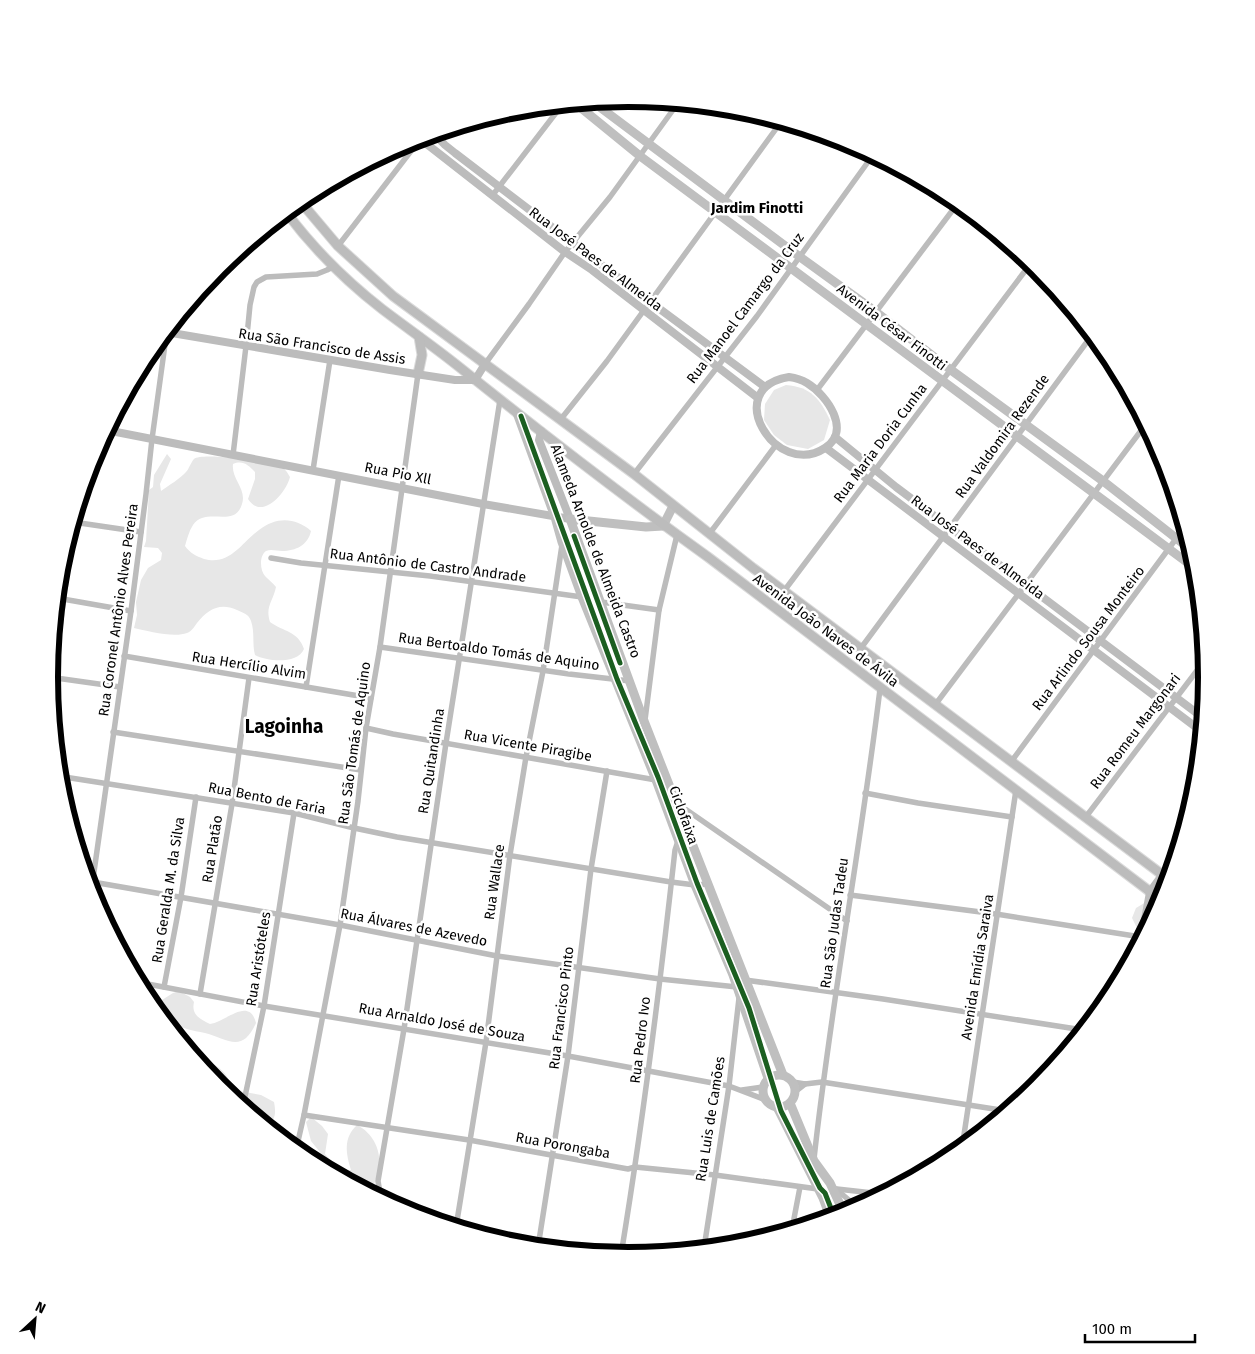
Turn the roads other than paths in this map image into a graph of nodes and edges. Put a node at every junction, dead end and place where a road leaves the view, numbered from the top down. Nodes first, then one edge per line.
1 (601, 108) edge
2 (581, 109) edge
3 (674, 109) edge
4 (557, 112) edge
5 (777, 127) edge
6 (439, 139) edge
7 (427, 143) edge
8 (649, 144) junction
9 (412, 149) edge
10 (640, 156) junction
11 (869, 161) edge
12 (500, 187) junction
13 (492, 196) junction
14 (724, 199) junction
15 (305, 207) edge
16 (953, 210) edge
17 (715, 211) junction
18 (291, 218) edge
19 (574, 243) junction
20 (338, 246) junction
21 (565, 252) junction
22 (800, 257) junction
23 (334, 266) junction
24 (792, 268) junction
25 (1026, 269) edge
26 (649, 301) junction
27 (643, 310) junction
28 (876, 312) junction
29 (867, 324) junction
30 (173, 332) edge
31 (419, 337) junction
32 (1088, 341) edge
33 (165, 344) edge
34 (246, 346) junction
35 (724, 357) junction
36 (330, 360) junction
37 (485, 364) junction
38 (717, 366) junction
39 (951, 370) junction
40 (418, 374) junction
41 (475, 380) junction
42 (942, 382) junction
43 (765, 387) junction
44 (817, 390) junction
45 (758, 398) junction
46 (500, 400) junction
47 (517, 413) junction
48 (561, 419) junction
49 (1027, 425) junction
50 (1141, 430) edge
51 (113, 431) edge
52 (540, 431) junction
53 (835, 437) junction
54 (1018, 438) junction
55 (152, 439) junction
56 (776, 444) junction
57 (826, 448) junction
58 (233, 455) junction
59 (313, 470) junction
60 (875, 470) junction
61 (634, 474) junction
62 (339, 475) junction
63 (868, 479) junction
64 (1103, 481) junction
65 (402, 487) junction
66 (1094, 493) junction
67 (483, 504) junction
68 (673, 506) junction
69 (556, 517) junction
70 (570, 519) junction
71 (79, 523) edge
72 (663, 526) junction
73 (951, 527) junction
74 (140, 532) junction
75 (710, 534) junction
76 (1179, 534) edge
77 (677, 535) junction
78 (943, 536) junction
79 (1176, 539) junction
80 (562, 542) junction
81 (1181, 543) edge
82 (1168, 550) junction
83 (271, 558) dead end
84 (1186, 562) edge
85 (324, 566) junction
86 (67, 569) edge
87 (390, 572) junction
88 (472, 582) junction
89 (1025, 584) junction
90 (784, 591) junction
91 (1019, 592) junction
92 (554, 593) junction
93 (582, 597) junction
94 (64, 599) junction
95 (601, 602) junction
96 (659, 610) junction
97 (130, 611) junction
98 (61, 619) edge
99 (1100, 641) junction
100 (380, 647) junction
101 (861, 648) junction
102 (1093, 650) junction
103 (124, 656) junction
104 (459, 659) junction
105 (1198, 669) edge
106 (543, 671) junction
107 (249, 678) junction
108 (58, 679) edge
109 (614, 679) junction
110 (630, 681) junction
111 (120, 687) junction
112 (306, 687) junction
113 (880, 689) junction
114 (1176, 697) junction
115 (371, 698) junction
116 (935, 705) junction
117 (1169, 706) junction
118 (1196, 712) edge
119 (644, 721) junction
120 (1195, 726) edge
121 (366, 728) junction
122 (113, 732) junction
123 (446, 744) junction
124 (238, 752) junction
125 (526, 757) junction
126 (1011, 762) junction
127 (361, 770) junction
128 (607, 771) junction
129 (66, 777) edge
130 (656, 780) junction
131 (107, 784) junction
132 (1016, 790) junction
133 (865, 792) junction
134 (196, 797) junction
135 (676, 802) junction
136 (232, 804) junction
137 (294, 814) junction
138 (1012, 817) junction
139 (1085, 818) junction
140 (354, 828) junction
141 (689, 836) junction
142 (678, 840) junction
143 (431, 842) junction
144 (510, 855) junction
145 (591, 869) junction
146 (92, 870) edge
147 (1162, 875) edge
148 (96, 882) edge
149 (671, 882) junction
150 (708, 884) junction
151 (1158, 884) edge
152 (694, 885) junction
153 (1149, 891) junction
154 (850, 895) junction
155 (1154, 895) edge
156 (181, 897) junction
157 (216, 904) junction
158 (996, 914) junction
159 (278, 915) junction
160 (1145, 916) edge
161 (847, 921) junction
162 (340, 925) junction
163 (1135, 937) edge
164 (416, 941) junction
165 (497, 956) junction
166 (578, 968) junction
167 (660, 979) junction
168 (745, 980) junction
169 (148, 984) edge
170 (164, 987) junction
171 (739, 991) junction
172 (837, 993) junction
173 (200, 994) junction
174 (264, 1006) junction
175 (322, 1014) junction
176 (982, 1014) junction
177 (404, 1029) junction
178 (1076, 1029) edge
179 (486, 1042) junction
180 (568, 1056) junction
181 (649, 1072) junction
182 (783, 1075) junction
183 (768, 1078) junction
184 (822, 1082) junction
185 (729, 1086) junction
186 (763, 1087) junction
187 (794, 1087) junction
188 (742, 1090) junction
189 (244, 1099) edge
190 (766, 1100) junction
191 (790, 1103) junction
192 (968, 1104) junction
193 (777, 1107) junction
194 (999, 1109) edge
195 (304, 1115) junction
196 (387, 1127) junction
197 (964, 1137) edge
198 (469, 1140) junction
199 (298, 1141) edge
200 (552, 1156) junction
201 (814, 1161) junction
202 (636, 1167) junction
203 (715, 1175) junction
204 (833, 1186) junction
205 (800, 1188) junction
206 (818, 1189) junction
207 (380, 1190) edge
208 (871, 1192) edge
209 (851, 1202) edge
210 (841, 1206) edge
211 (827, 1211) edge
212 (457, 1221) edge
213 (793, 1222) edge
214 (539, 1240) edge
215 (705, 1242) edge
216 (622, 1247) edge

1 - 8 main road, Avenida César Finotti
2 - 10 main road, Avenida César Finotti
3 - 8 street
4 - 12 street
5 - 14 street
6 - 12 street, Rua José Paes de Almeida
7 - 13 street, Rua José Paes de Almeida
8 - 10 street
8 - 14 main road, Avenida César Finotti
9 - 20 street
10 - 17 main road, Avenida César Finotti
10 - 19 street
11 - 22 street, Rua Manoel Camargo da Cruz
12 - 13 street
12 - 19 street, Rua José Paes de Almeida
13 - 21 street, Rua José Paes de Almeida
14 - 17 street
14 - 22 main road, Avenida César Finotti
15 - 20 main road, Avenida João Naves de Ávila
16 - 28 street
17 - 24 main road, Avenida César Finotti
17 - 26 street
18 - 23 main road, Avenida João Naves de Ávila
19 - 21 street
19 - 26 street, Rua José Paes de Almeida
20 - 37 main road, Avenida João Naves de Ávila
21 - 27 street, Rua José Paes de Almeida
21 - 37 street
22 - 24 street, Rua Manoel Camargo da Cruz
22 - 28 main road, Avenida César Finotti
23 - 31 main road, Avenida João Naves de Ávila
23 - 34 street
24 - 29 main road, Avenida César Finotti
24 - 35 street, Rua Manoel Camargo da Cruz
25 - 39 street, Rua Maria Doria Cunha
26 - 27 street
26 - 35 street, Rua José Paes de Almeida
27 - 38 street, Rua José Paes de Almeida
27 - 48 street
28 - 29 street
28 - 39 main road, Avenida César Finotti
29 - 42 main road, Avenida César Finotti
29 - 44 street
30 - 34 street, Rua São Francisco de Assis
31 - 40 main road
31 - 41 main road, Avenida João Naves de Ávila
32 - 49 street, Rua Valdomira Rezende
33 - 55 street, Rua Coronel Antônio Alves Pereira
34 - 36 street, Rua São Francisco de Assis
34 - 58 street
35 - 38 street, Rua Manoel Camargo da Cruz
35 - 43 street, Rua José Paes de Almeida
36 - 40 street, Rua São Francisco de Assis
36 - 59 street
37 - 41 street
37 - 48 main road, Avenida João Naves de Ávila
38 - 45 street, Rua José Paes de Almeida
38 - 61 street, Rua Manoel Camargo da Cruz
39 - 42 street, Rua Maria Doria Cunha
39 - 49 main road, Avenida César Finotti
40 - 41 street, Rua São Francisco de Assis
40 - 65 street, Rua São Tomás de Aquino
41 - 46 main road, Avenida João Naves de Ávila
42 - 54 main road, Avenida César Finotti
42 - 60 street, Rua Maria Doria Cunha
43 - 44 street
43 - 45 street
44 - 53 street
45 - 56 street
46 - 47 main road, Avenida João Naves de Ávila
46 - 67 street, Rua Quitandinha
47 - 52 main road, Avenida João Naves de Ávila
47 - 69 main road, Alameda Arnolde de Almeida Castro
48 - 61 main road, Avenida João Naves de Ávila
49 - 54 street, Rua Valdomira Rezende
49 - 64 main road, Avenida César Finotti
50 - 64 street
51 - 55 street, Rua Pio Xll
52 - 70 street, Alameda Arnolde de Almeida Castro
52 - 72 main road, Avenida João Naves de Ávila
53 - 57 street
53 - 60 street, Rua José Paes de Almeida
54 - 66 main road, Avenida César Finotti
54 - 73 street, Rua Valdomira Rezende
55 - 58 street, Rua Pio Xll
55 - 74 street, Rua Coronel Antônio Alves Pereira
56 - 57 street
56 - 75 street
57 - 63 street, Rua José Paes de Almeida
58 - 59 street, Rua Pio Xll
59 - 62 street, Rua Pio Xll
60 - 63 street, Rua Maria Doria Cunha
60 - 73 street, Rua José Paes de Almeida
61 - 68 main road, Avenida João Naves de Ávila
62 - 65 street, Rua Pio Xll
62 - 85 street
63 - 78 street, Rua José Paes de Almeida
63 - 90 street, Rua Maria Doria Cunha
64 - 66 street
64 - 79 main road, Avenida César Finotti
65 - 67 street, Rua Pio Xll
65 - 87 street, Rua São Tomás de Aquino
66 - 82 main road, Avenida César Finotti
66 - 89 street
67 - 69 street, Rua Pio Xll
67 - 88 street, Rua Quitandinha
68 - 72 main road
68 - 75 main road, Avenida João Naves de Ávila
69 - 70 street, Rua Pio Xll
69 - 80 main road, Alameda Arnolde de Almeida Castro
70 - 72 main road, Rua Pio Xll
70 - 95 main road, Alameda Arnolde de Almeida Castro
71 - 74 street
72 - 77 main road, Avenida João Naves de Ávila
73 - 78 street, Rua Valdomira Rezende
73 - 89 street, Rua José Paes de Almeida
74 - 97 street, Rua Coronel Antônio Alves Pereira
75 - 90 main road, Avenida João Naves de Ávila
76 - 79 street, Rua Arlindo Sousa Monteiro
77 - 96 street
77 - 113 main road, Avenida João Naves de Ávila
78 - 91 street, Rua José Paes de Almeida
78 - 101 street, Rua Valdomira Rezende
79 - 81 main road, Avenida César Finotti
79 - 82 street, Rua Arlindo Sousa Monteiro
80 - 92 street, Rua Wallace
80 - 93 main road, Alameda Arnolde de Almeida Castro
82 - 84 main road, Avenida César Finotti
82 - 99 street, Rua Arlindo Sousa Monteiro
83 - 85 street, Rua Antônio de Castro Andrade
85 - 87 street, Rua Antônio de Castro Andrade
85 - 112 street
86 - 94 street
87 - 88 street, Rua Antônio de Castro Andrade
87 - 100 street, Rua São Tomás de Aquino
88 - 92 street, Rua Antônio de Castro Andrade
88 - 104 street, Rua Quitandinha
89 - 91 street
89 - 99 street, Rua José Paes de Almeida
90 - 101 main road, Avenida João Naves de Ávila
91 - 102 street, Rua José Paes de Almeida
91 - 116 street
92 - 93 street, Rua Antônio de Castro Andrade
92 - 106 street, Rua Wallace
93 - 109 main road, Alameda Arnolde de Almeida Castro
94 - 97 street
94 - 98 street
95 - 96 street
95 - 110 main road, Alameda Arnolde de Almeida Castro
96 - 119 street
97 - 103 street, Rua Coronel Antônio Alves Pereira
99 - 102 street, Rua Arlindo Sousa Monteiro
99 - 114 street, Rua José Paes de Almeida
100 - 104 street, Rua Bertoaldo Tomás de Aquino
100 - 115 street, Rua São Tomás de Aquino
101 - 116 main road, Avenida João Naves de Ávila
102 - 117 street, Rua José Paes de Almeida
102 - 126 street, Rua Arlindo Sousa Monteiro
103 - 107 street, Rua Hercílio Alvim
103 - 111 street, Rua Coronel Antônio Alves Pereira
104 - 106 street, Rua Bertoaldo Tomás de Aquino
104 - 123 street, Rua Quitandinha
105 - 114 street, Rua Romeu Margonari
106 - 109 street, Rua Bertoaldo Tomás de Aquino
106 - 125 street, Rua Wallace
107 - 112 street, Rua Hercílio Alvim
107 - 124 street, Rua Platão
108 - 111 street
109 - 110 street, Alameda Arnolde de Almeida Castro
109 - 130 main road, Alameda Arnolde de Almeida Castro
110 - 119 main road, Alameda Arnolde de Almeida Castro
111 - 122 street, Rua Coronel Antônio Alves Pereira
112 - 115 street, Rua Hercílio Alvim
113 - 132 main road, Avenida João Naves de Ávila
113 - 133 street, Rua São Judas Tadeu
114 - 117 street, Rua Romeu Margonari
114 - 118 street, Rua José Paes de Almeida
115 - 121 street, Rua São Tomás de Aquino
116 - 126 main road, Avenida João Naves de Ávila
117 - 120 street, Rua José Paes de Almeida
117 - 139 street, Rua Romeu Margonari
119 - 135 main road, Alameda Arnolde de Almeida Castro
121 - 123 street, Rua Vicente Piragibe
121 - 127 street, Rua São Tomás de Aquino
122 - 124 street
122 - 131 street, Rua Coronel Antônio Alves Pereira
123 - 125 street, Rua Vicente Piragibe
123 - 143 street, Rua Quitandinha
124 - 127 street
124 - 136 street, Rua Platão
125 - 128 street, Rua Vicente Piragibe
125 - 144 street, Rua Wallace
126 - 139 main road, Avenida João Naves de Ávila
127 - 140 street, Rua São Tomás de Aquino
128 - 130 street, Rua Vicente Piragibe
128 - 145 street, Rua Francisco Pinto
129 - 131 street, Rua Bento de Faria
130 - 142 main road, Alameda Arnolde de Almeida Castro
131 - 134 street, Rua Bento de Faria
131 - 146 street, Rua Coronel Antônio Alves Pereira
132 - 138 street, Avenida Emídia Saraiva
132 - 153 main road, Avenida João Naves de Ávila
133 - 138 street
133 - 154 street, Rua São Judas Tadeu
134 - 136 street, Rua Bento de Faria
134 - 156 street, Rua Geralda M. da Silva
135 - 141 main road, Alameda Arnolde de Almeida Castro
135 - 161 street
136 - 137 street, Rua Bento de Faria
136 - 157 street, Rua Platão
137 - 140 street, Rua Bento de Faria
137 - 159 street, Rua Aristóteles
138 - 158 street, Avenida Emídia Saraiva
139 - 147 main road, Avenida João Naves de Ávila
140 - 143 street, Rua Bento de Faria
140 - 162 street, Rua São Tomás de Aquino
141 - 142 street
141 - 150 main road, Alameda Arnolde de Almeida Castro
142 - 149 street, Rua Pedro Ivo
142 - 152 main road, Alameda Arnolde de Almeida Castro
143 - 144 street, Rua Bento de Faria
143 - 164 street, Rua Quitandinha
144 - 145 street, Rua Bento de Faria
144 - 165 street, Rua Wallace
145 - 149 street, Rua Bento de Faria
145 - 166 street, Rua Francisco Pinto
148 - 156 street, Rua Álvares de Azevedo
149 - 152 street, Rua Bento de Faria
149 - 167 street, Rua Pedro Ivo
150 - 152 street, Rua Bento de Faria
150 - 168 main road, Alameda Arnolde de Almeida Castro
151 - 153 street
152 - 171 main road, Alameda Arnolde de Almeida Castro
153 - 155 main road, Avenida João Naves de Ávila
153 - 160 street
154 - 158 street
154 - 161 street, Rua São Judas Tadeu
156 - 157 street, Rua Álvares de Azevedo
156 - 170 street, Rua Geralda M. da Silva
157 - 159 street, Rua Álvares de Azevedo
157 - 173 street, Rua Platão
158 - 163 street
158 - 176 street, Avenida Emídia Saraiva
159 - 162 street, Rua Álvares de Azevedo
159 - 174 street, Rua Aristóteles
161 - 172 street, Rua São Judas Tadeu
162 - 164 street, Rua Álvares de Azevedo
162 - 175 street, Rua São Tomás de Aquino
164 - 165 street, Rua Álvares de Azevedo
164 - 177 street, Rua Quitandinha
165 - 166 street, Rua Álvares de Azevedo
165 - 179 street, Rua Wallace
166 - 167 street, Rua Álvares de Azevedo
166 - 180 street, Rua Francisco Pinto
167 - 171 street, Rua Álvares de Azevedo
167 - 181 street, Rua Pedro Ivo
168 - 172 street
168 - 182 main road, Alameda Arnolde de Almeida Castro
169 - 170 street, Rua Arnaldo José de Souza
170 - 173 street, Rua Arnaldo José de Souza
171 - 183 main road, Alameda Arnolde de Almeida Castro
171 - 185 street, Rua Luis de Camões
172 - 176 street
172 - 184 street, Rua São Judas Tadeu
173 - 174 street, Rua Arnaldo José de Souza
174 - 175 street, Rua Arnaldo José de Souza
174 - 189 street, Rua Aristóteles
175 - 177 street, Rua Arnaldo José de Souza
175 - 195 street, Rua São Tomás de Aquino
176 - 178 street
176 - 192 street, Avenida Emídia Saraiva
177 - 179 street, Rua Arnaldo José de Souza
177 - 196 street, Rua Quitandinha
179 - 180 street, Rua Arnaldo José de Souza
179 - 198 street, Rua Wallace
180 - 181 street, Rua Arnaldo José de Souza
180 - 200 street, Rua Francisco Pinto
181 - 185 street, Rua Arnaldo José de Souza
181 - 202 street, Rua Pedro Ivo
182 - 183 main road
182 - 187 main road
183 - 186 main road
184 - 187 street
184 - 192 street
184 - 201 street, Rua São Judas Tadeu
185 - 188 street, Rua Arnaldo José de Souza
185 - 203 street, Rua Luis de Camões
186 - 188 street, Rua Arnaldo José de Souza
186 - 190 main road
187 - 191 main road
188 - 190 street, Rua Arnaldo José de Souza
190 - 193 main road
191 - 193 main road
191 - 201 main road
192 - 194 street
192 - 197 street, Avenida Emídia Saraiva
193 - 206 main road
195 - 196 street, Rua Porongaba
195 - 199 street, Rua São Tomás de Aquino
196 - 198 street, Rua Porongaba
196 - 207 street, Rua Quitandinha
198 - 200 street, Rua Porongaba
198 - 212 street, Rua Wallace
200 - 202 street, Rua Porongaba
200 - 214 street, Rua Francisco Pinto
201 - 204 main road
202 - 203 street, Rua Porongaba
202 - 216 street, Rua Pedro Ivo
203 - 205 street, Rua Porongaba
203 - 215 street, Rua Luis de Camões
204 - 208 street
204 - 209 street
204 - 210 main road
205 - 206 street, Rua Porongaba
205 - 213 street
206 - 211 main road

